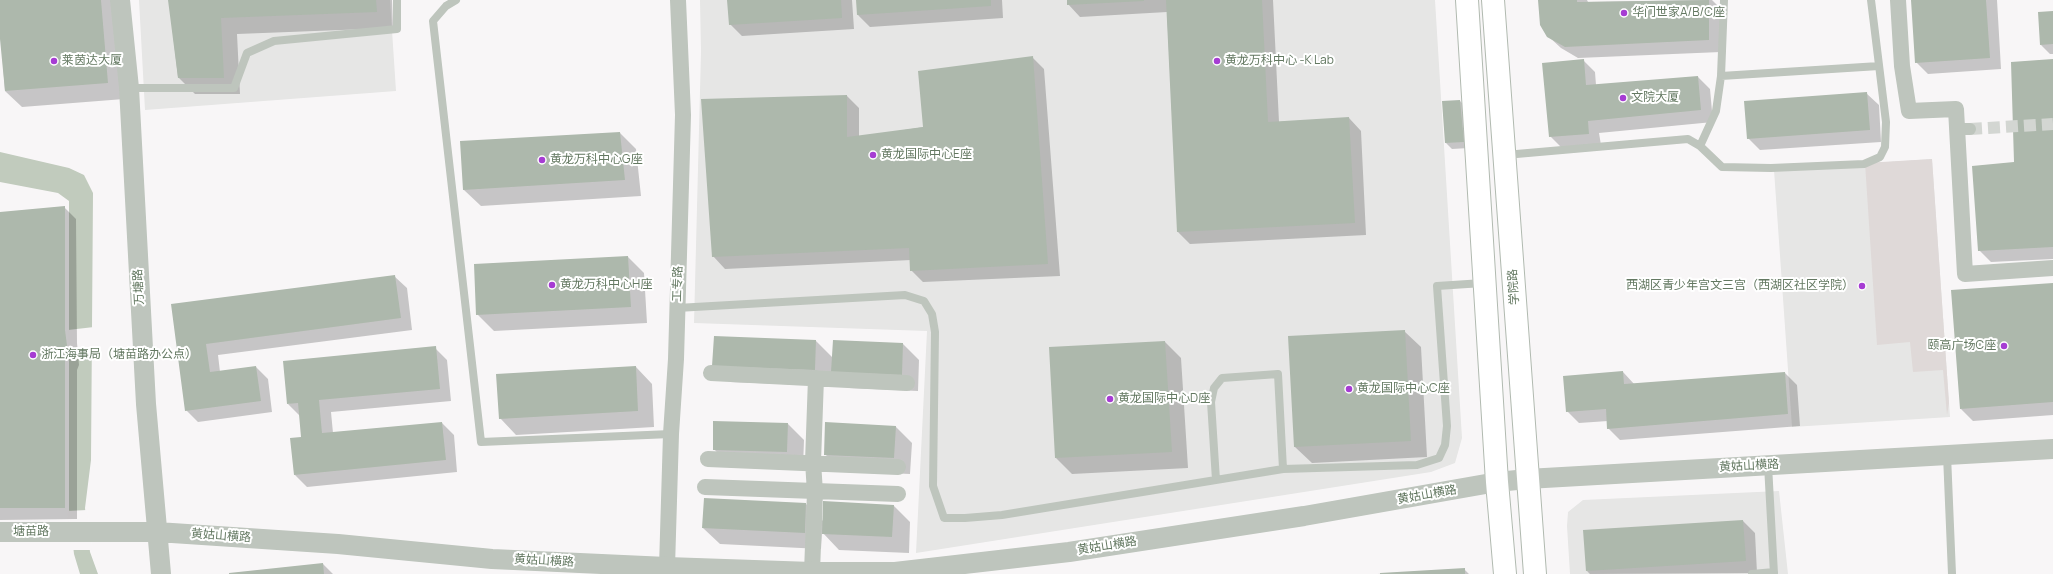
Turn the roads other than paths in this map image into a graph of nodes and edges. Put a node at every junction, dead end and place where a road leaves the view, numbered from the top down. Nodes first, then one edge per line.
1 (120, 0) edge
2 (397, 0) edge
3 (456, 0) edge
4 (678, 0) edge
5 (1467, 0) edge
6 (1493, 0) edge
7 (1724, 0) edge
8 (1871, 0) edge
9 (1898, 0) edge
10 (1879, 66) junction
11 (1720, 76) junction
12 (129, 88) junction
13 (1700, 146) junction
14 (1504, 155) junction
15 (2053, 268) edge
16 (1485, 283) junction
17 (677, 308) junction
18 (711, 373) dead end
19 (816, 378) junction
20 (907, 383) dead end
21 (671, 434) junction
22 (2053, 449) edge
23 (1947, 455) junction
24 (708, 458) dead end
25 (813, 462) junction
26 (1768, 465) junction
27 (898, 467) dead end
28 (1283, 469) junction
29 (1527, 479) junction
30 (1216, 480) junction
31 (1497, 482) junction
32 (705, 487) dead end
33 (815, 492) junction
34 (898, 494) dead end
35 (0, 532) edge
36 (157, 532) junction
37 (668, 568) junction
38 (812, 572) junction
39 (895, 573) edge
40 (1774, 573) edge
41 (161, 574) edge
42 (1505, 574) edge
43 (1535, 574) edge
44 (1752, 574) edge
45 (1952, 574) edge

1 - 12 street, 万塘路
2 - 12 lane
3 - 21 lane
4 - 17 street, 工专路
5 - 16 main road
6 - 14 main road, 学院路
7 - 11 lane
8 - 10 lane
9 - 15 street
10 - 11 lane
10 - 13 lane
11 - 13 lane
12 - 36 street, 万塘路
13 - 14 lane
14 - 29 main road, 学院路
16 - 28 lane
16 - 31 main road
17 - 21 street, 工专路
17 - 30 lane
18 - 19 street
19 - 20 street
19 - 25 street
21 - 37 street, 工专路
22 - 23 street, 黄姑山横路
23 - 26 street, 黄姑山横路
23 - 45 lane
24 - 25 street
25 - 27 street
25 - 33 street
26 - 29 street, 黄姑山横路
26 - 40 lane
28 - 30 lane
28 - 30 lane
29 - 31 street, 黄姑山横路
29 - 43 main road, 学院路
31 - 39 street, 黄姑山横路
31 - 42 main road
32 - 33 street
33 - 34 street
33 - 38 street
35 - 36 street, 塘苗路
36 - 37 street, 黄姑山横路
36 - 41 street, 万塘路
37 - 38 street, 黄姑山横路
38 - 39 street, 黄姑山横路
40 - 44 lane

